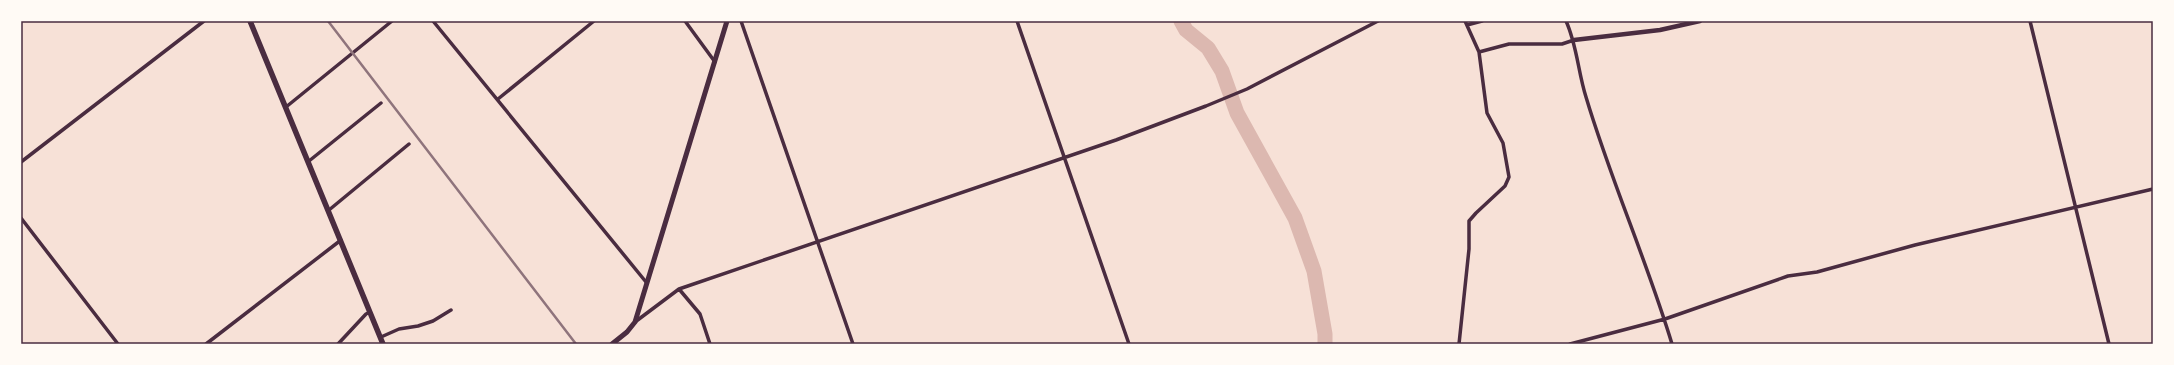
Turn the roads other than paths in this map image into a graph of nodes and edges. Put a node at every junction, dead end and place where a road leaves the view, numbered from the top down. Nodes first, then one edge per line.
1 (204, 21) edge
2 (250, 21) edge
3 (392, 21) edge
4 (433, 21) edge
5 (594, 21) edge
6 (685, 21) edge
7 (727, 21) edge
8 (741, 21) edge
9 (1017, 21) edge
10 (1378, 21) edge
11 (1464, 21) edge
12 (1482, 21) edge
13 (1566, 21) edge
14 (1700, 21) edge
15 (2030, 21) edge
16 (1370, 23) edge
17 (1467, 25) junction
18 (1574, 40) junction
19 (1479, 52) junction
20 (715, 62) junction
21 (498, 99) junction
22 (381, 103) dead end
23 (286, 106) junction
24 (409, 144) dead end
25 (1064, 156) junction
26 (309, 161) junction
27 (21, 162) edge
28 (2153, 189) edge
29 (2076, 207) junction
30 (329, 210) junction
31 (21, 218) edge
32 (341, 240) junction
33 (818, 240) junction
34 (646, 282) junction
35 (680, 290) junction
36 (451, 310) dead end
37 (370, 312) junction
38 (1665, 319) junction
39 (635, 322) junction
40 (381, 337) junction
41 (118, 344) edge
42 (206, 344) edge
43 (338, 344) edge
44 (383, 344) edge
45 (612, 344) edge
46 (710, 344) edge
47 (853, 344) edge
48 (1129, 344) edge
49 (1459, 344) edge
50 (1570, 344) edge
51 (1672, 344) edge
52 (2109, 344) edge

1 - 27 street
2 - 23 main road
3 - 23 street
4 - 21 street
5 - 21 street
6 - 20 street
7 - 20 main road
8 - 33 street
9 - 25 street
10 - 16 street
11 - 17 street
12 - 17 street
13 - 18 street
14 - 18 street
15 - 29 street
16 - 25 street
17 - 19 street
18 - 19 street
18 - 38 street
19 - 49 street
20 - 34 main road
21 - 34 street
22 - 26 street
23 - 26 main road
24 - 30 street
25 - 33 street
25 - 48 street
26 - 30 main road
28 - 29 street
29 - 38 street
29 - 52 street
30 - 32 main road
31 - 41 street
32 - 37 main road
32 - 42 street
33 - 35 street
33 - 47 street
34 - 39 main road
35 - 39 street
35 - 46 street
36 - 40 street
37 - 40 main road
37 - 43 street
38 - 50 street
38 - 51 street
39 - 45 main road
40 - 44 main road

